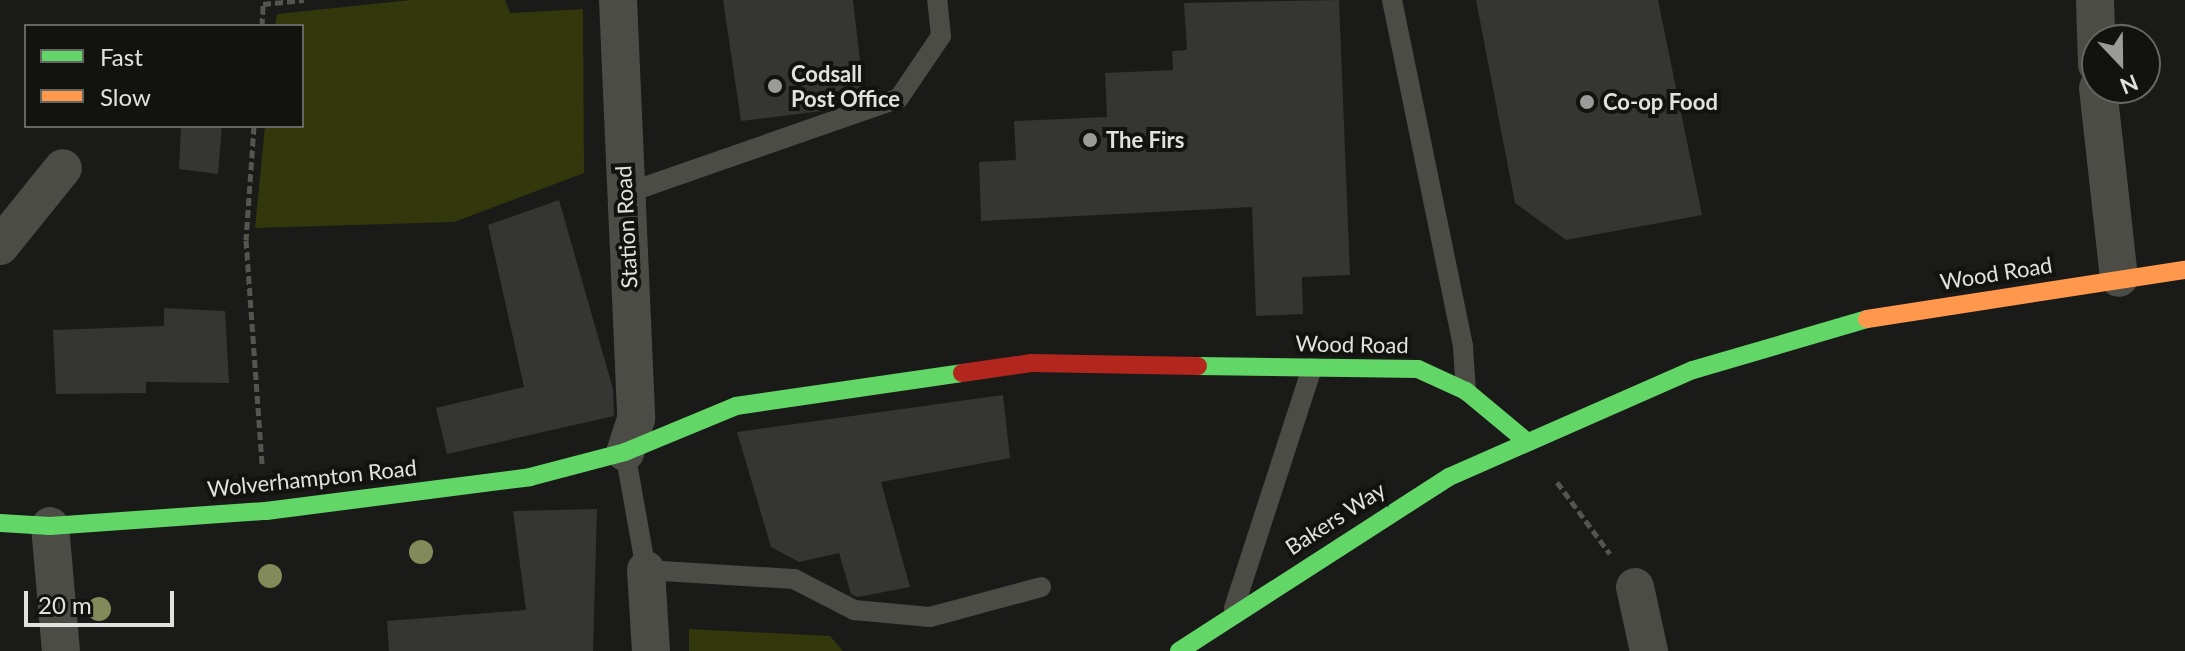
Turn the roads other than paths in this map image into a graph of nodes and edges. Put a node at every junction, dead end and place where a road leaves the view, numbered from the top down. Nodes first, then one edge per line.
1 (618, 0) edge
2 (937, 0) edge
3 (1392, 0) edge
4 (2095, 0) edge
5 (2096, 24) edge
6 (2100, 104) edge
7 (63, 168) dead end
8 (624, 194) junction
9 (0, 246) edge
10 (2185, 270) edge
11 (2119, 278) junction
12 (1312, 368) junction
13 (1466, 391) junction
14 (1526, 441) junction
15 (625, 452) junction
16 (0, 523) edge
17 (50, 526) junction
18 (646, 570) junction
19 (1041, 587) dead end
20 (1635, 587) road end
21 (1233, 612) junction
22 (61, 651) edge
23 (651, 651) edge
24 (1179, 651) edge
25 (1649, 651) edge

1 - 8 street, Station Road
2 - 8 lane
3 - 13 lane
4 - 5 street
6 - 11 street
7 - 9 street
8 - 15 street, Station Road
10 - 11 street, Wood Road
11 - 14 street, Wood Road
12 - 13 street, Wood Road
12 - 15 street, Wood Road
12 - 21 lane
13 - 14 street, Wood Road
14 - 21 street, Bakers Way
15 - 17 street, Wolverhampton Road
15 - 18 lane
16 - 17 street, Wolverhampton Road
17 - 22 street
18 - 19 lane
18 - 23 street
20 - 25 street
21 - 24 street, Bakers Way

